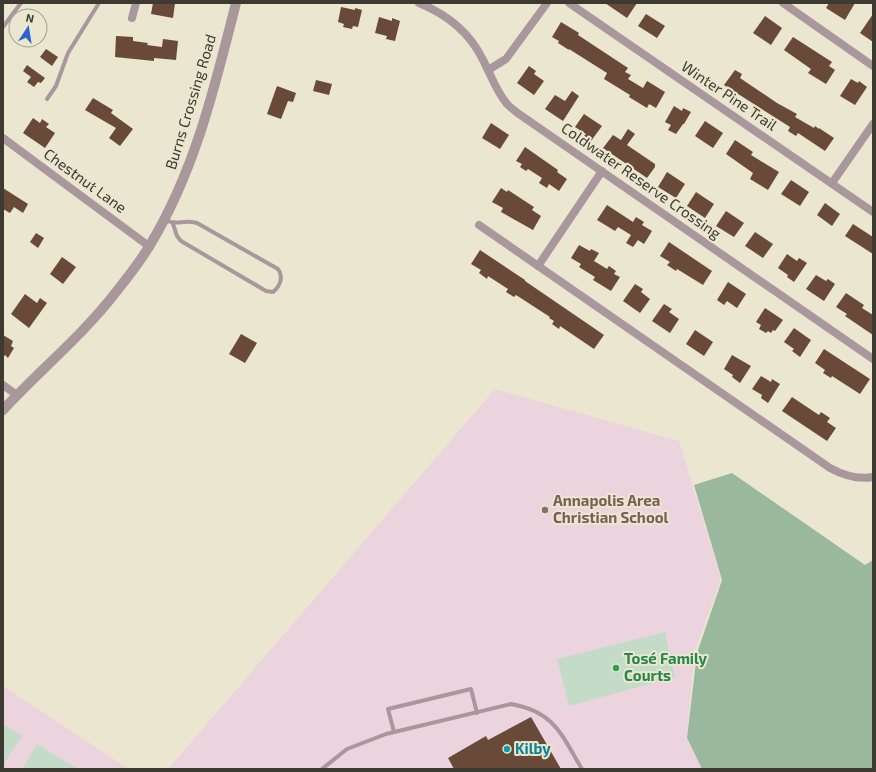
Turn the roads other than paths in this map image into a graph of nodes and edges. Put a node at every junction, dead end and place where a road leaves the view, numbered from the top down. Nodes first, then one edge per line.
1 (21, 3) edge
2 (99, 3) edge
3 (136, 3) edge
4 (236, 3) edge
5 (419, 3) edge
6 (547, 3) edge
7 (569, 3) edge
8 (783, 3) edge
9 (132, 18) dead end
10 (3, 27) edge
11 (873, 66) edge
12 (488, 70) junction
13 (47, 99) dead end
14 (873, 124) edge
15 (3, 138) edge
16 (602, 171) junction
17 (832, 183) junction
18 (873, 212) edge
19 (169, 222) junction
20 (479, 225) dead end
21 (150, 247) junction
22 (538, 266) junction
23 (873, 359) edge
24 (3, 385) edge
25 (17, 395) junction
26 (3, 410) edge
27 (873, 477) edge
28 (477, 712) junction
29 (394, 732) junction
30 (322, 769) edge
31 (582, 769) edge

1 - 10 lane
2 - 13 lane
3 - 9 street
4 - 19 street, Burns Crossing Road
5 - 12 street, Coldwater Reserve Crossing
6 - 12 street
7 - 17 street, Winter Pine Trail
8 - 11 street
12 - 16 street, Coldwater Reserve Crossing
14 - 17 street
15 - 21 street, Chestnut Lane
16 - 22 street
16 - 23 street, Coldwater Reserve Crossing
17 - 18 street, Winter Pine Trail
19 - 19 lane
19 - 21 street, Burns Crossing Road
20 - 22 street
21 - 25 street, Burns Crossing Road
22 - 27 street
24 - 25 street
25 - 26 street, Burns Crossing Road
28 - 29 lane
28 - 29 lane
28 - 31 lane
29 - 30 lane

